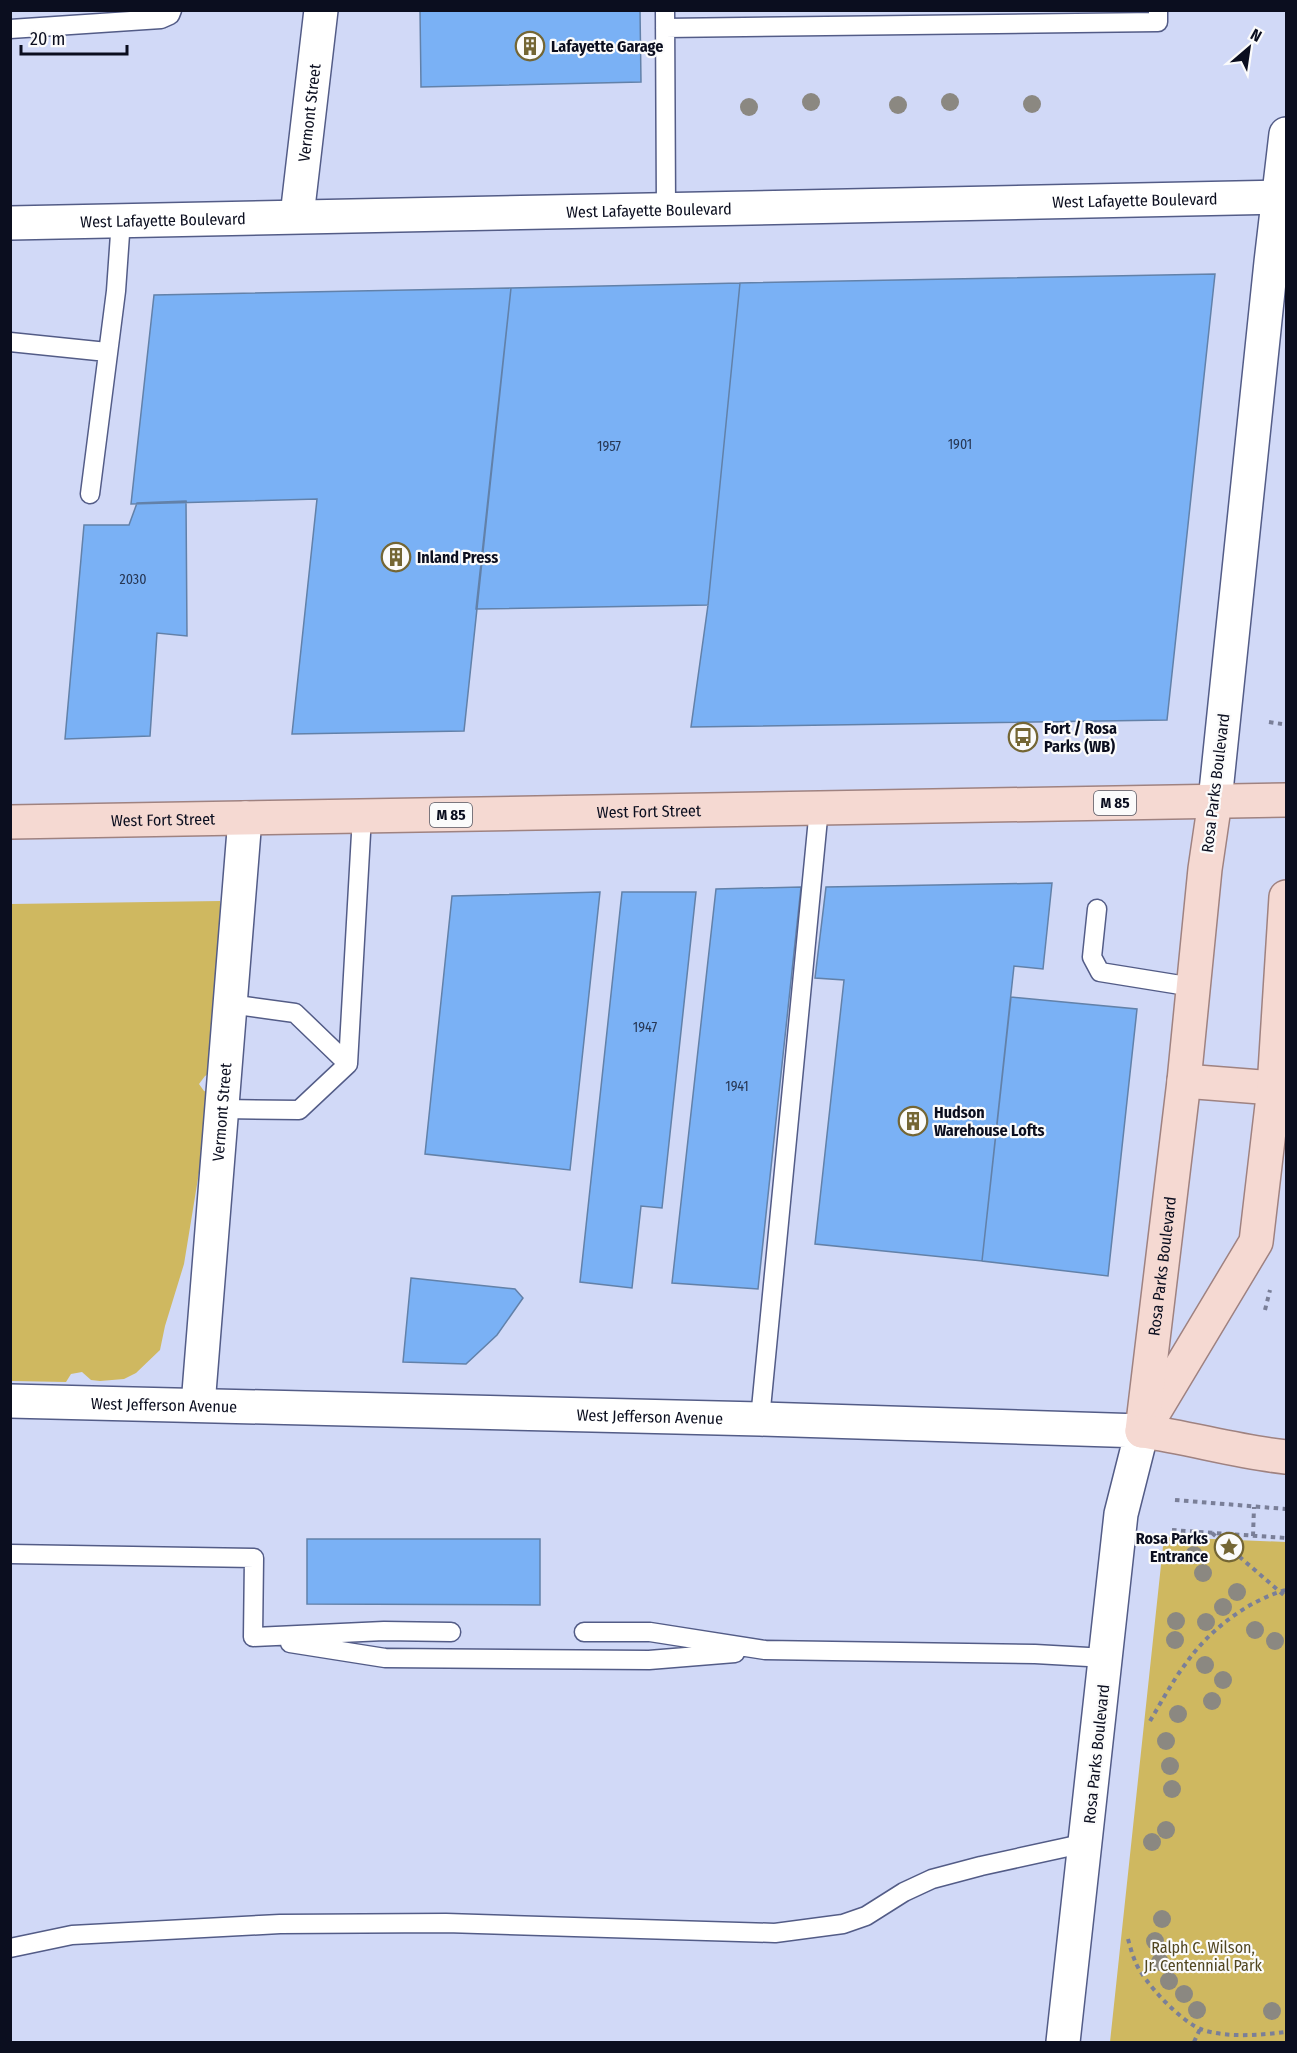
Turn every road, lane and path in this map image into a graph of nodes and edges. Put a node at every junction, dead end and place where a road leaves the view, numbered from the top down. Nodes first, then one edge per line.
1 (172, 10) edge
2 (321, 10) edge
3 (1158, 10) edge
4 (665, 19) edge
5 (10, 29) edge
6 (1287, 134) edge
7 (1282, 197) edge
8 (666, 209) junction
9 (297, 216) junction
10 (121, 220) junction
11 (10, 223) edge
12 (10, 342) edge
13 (108, 352) junction
14 (90, 494) dead end
15 (1269, 722) dead end
16 (1282, 724) dead end
17 (1287, 800) edge
18 (1215, 801) junction
19 (819, 808) junction
20 (362, 816) junction
21 (245, 818) junction
22 (10, 822) edge
23 (1287, 897) edge
24 (1097, 909) dead end
25 (1193, 987) junction
26 (230, 1004) junction
27 (348, 1064) junction
28 (1184, 1082) junction
29 (1274, 1088) junction
30 (222, 1109) junction
31 (10, 1401) edge
32 (198, 1404) junction
33 (760, 1419) junction
34 (1142, 1431) junction
35 (1287, 1458) edge
36 (1175, 1500) dead end
37 (1254, 1507) junction
38 (1287, 1509) edge
39 (1172, 1530) dead end
40 (1211, 1532) junction
41 (1253, 1536) junction
42 (1287, 1539) edge
43 (10, 1554) edge
44 (1287, 1590) edge
45 (1281, 1592) junction
46 (1287, 1597) edge
47 (451, 1632) dead end
48 (584, 1632) dead end
49 (253, 1637) junction
50 (765, 1650) junction
51 (1106, 1658) junction
52 (1150, 1721) dead end
53 (1086, 1843) junction
54 (1128, 1939) dead end
55 (10, 1948) edge
56 (1200, 2029) junction
57 (1287, 2032) edge
58 (1063, 2043) edge
59 (1194, 2043) edge

1 - 5 lane
2 - 9 street, Vermont Street
3 - 4 lane
4 - 8 lane
6 - 7 street, Rosa Parks Boulevard
7 - 8 street, West Lafayette Boulevard
7 - 18 street, Rosa Parks Boulevard
8 - 9 street, West Lafayette Boulevard
9 - 10 street, West Lafayette Boulevard
10 - 11 street, West Lafayette Boulevard
10 - 13 lane
12 - 13 lane
13 - 14 lane
15 - 16 path
17 - 18 main road, West Fort Street / M 85
18 - 19 main road, West Fort Street / M 85
18 - 25 main road, Rosa Parks Boulevard
19 - 20 main road, West Fort Street / M 85
19 - 33 lane
20 - 21 main road, West Fort Street / M 85
20 - 27 lane
21 - 22 main road, West Fort Street / M 85
21 - 26 street, Vermont Street
23 - 29 main road, Rosa Parks Boulevard
24 - 25 lane
25 - 28 main road, Rosa Parks Boulevard
26 - 27 lane
26 - 30 street, Vermont Street
27 - 30 lane
28 - 29 main road
28 - 34 main road, Rosa Parks Boulevard
29 - 34 main road, Rosa Parks Boulevard
30 - 32 street, Vermont Street
31 - 32 street, West Jefferson Avenue
32 - 33 street, West Jefferson Avenue
33 - 34 street, West Jefferson Avenue
34 - 35 main road, West Jefferson Avenue
34 - 51 street, Rosa Parks Boulevard
36 - 37 path
37 - 38 path
37 - 41 path
39 - 40 path
40 - 41 path
40 - 45 path
41 - 42 path
43 - 49 lane
44 - 45 path
45 - 46 path
45 - 52 path
47 - 49 lane
48 - 50 lane
49 - 50 lane
50 - 51 lane
51 - 53 street, Rosa Parks Boulevard
53 - 55 lane
53 - 58 street, Rosa Parks Boulevard
54 - 56 path
56 - 57 path
56 - 59 path

